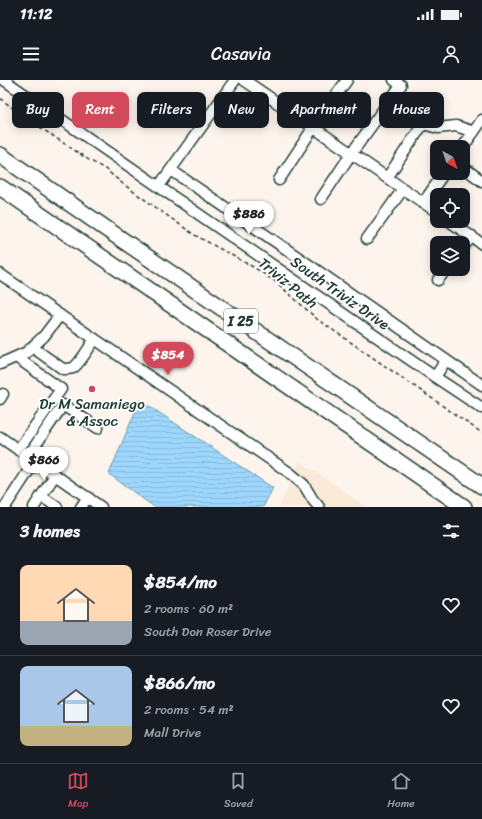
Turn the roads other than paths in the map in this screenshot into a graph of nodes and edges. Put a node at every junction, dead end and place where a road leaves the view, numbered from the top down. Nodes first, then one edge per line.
1 (4, 80) edge
2 (235, 80) edge
3 (244, 80) edge
4 (347, 80) edge
5 (394, 80) edge
6 (338, 92) edge
7 (277, 103) edge
8 (482, 120) edge
9 (313, 128) joint
10 (474, 132) junction
11 (468, 140) edge
12 (351, 154) junction
13 (0, 155) edge
14 (171, 170) junction
15 (470, 173) edge
16 (387, 178) junction
17 (279, 180) dead end
18 (439, 180) edge
19 (482, 181) edge
20 (159, 186) junction
21 (0, 187) edge
22 (403, 189) junction
23 (321, 199) dead end
24 (423, 202) junction
25 (430, 207) edge
26 (460, 228) edge
27 (472, 236) junction
28 (367, 239) dead end
29 (470, 239) edge
30 (482, 244) edge
31 (0, 274) edge
32 (441, 276) edge
33 (438, 280) dead end
34 (60, 315) junction
35 (95, 339) junction
36 (32, 347) junction
37 (16, 357) junction
38 (446, 360) junction
39 (0, 364) edge
40 (435, 376) junction
41 (482, 385) edge
42 (482, 408) edge
43 (40, 419) junction
44 (49, 425) junction
45 (98, 428) dead end
46 (0, 437) edge
47 (18, 450) junction
48 (31, 459) junction
49 (55, 475) junction
50 (482, 486) edge
51 (41, 496) junction
52 (88, 497) junction
53 (316, 505) edge
54 (5, 507) edge
55 (34, 507) edge
56 (57, 507) edge
57 (81, 507) edge
58 (101, 507) edge
59 (464, 507) edge

1 - 20 street, South Triviz Drive
2 - 14 street
3 - 7 street
4 - 6 street
5 - 12 street
8 - 10 street
9 - 12 street
9 - 17 street
10 - 11 street
10 - 16 street
12 - 16 street
12 - 23 street
13 - 50 highway, I 25
14 - 20 street
14 - 38 street
15 - 19 street
16 - 22 street
18 - 24 street
20 - 40 street, South Triviz Drive
21 - 59 highway, I 25
22 - 24 street
22 - 28 street
24 - 25 street
26 - 27 street
27 - 29 street
27 - 30 street
31 - 34 street
32 - 33 street
34 - 35 street
34 - 36 street
35 - 36 street
35 - 53 street
36 - 37 street
37 - 39 street
37 - 43 street
38 - 40 street
38 - 41 street
40 - 42 street, South Triviz Drive
43 - 44 street
43 - 47 street
44 - 45 street
44 - 48 street
46 - 47 street
47 - 48 street
48 - 49 street
48 - 54 street
49 - 51 street
49 - 52 street
51 - 55 street
51 - 56 street
52 - 57 street
52 - 58 street

